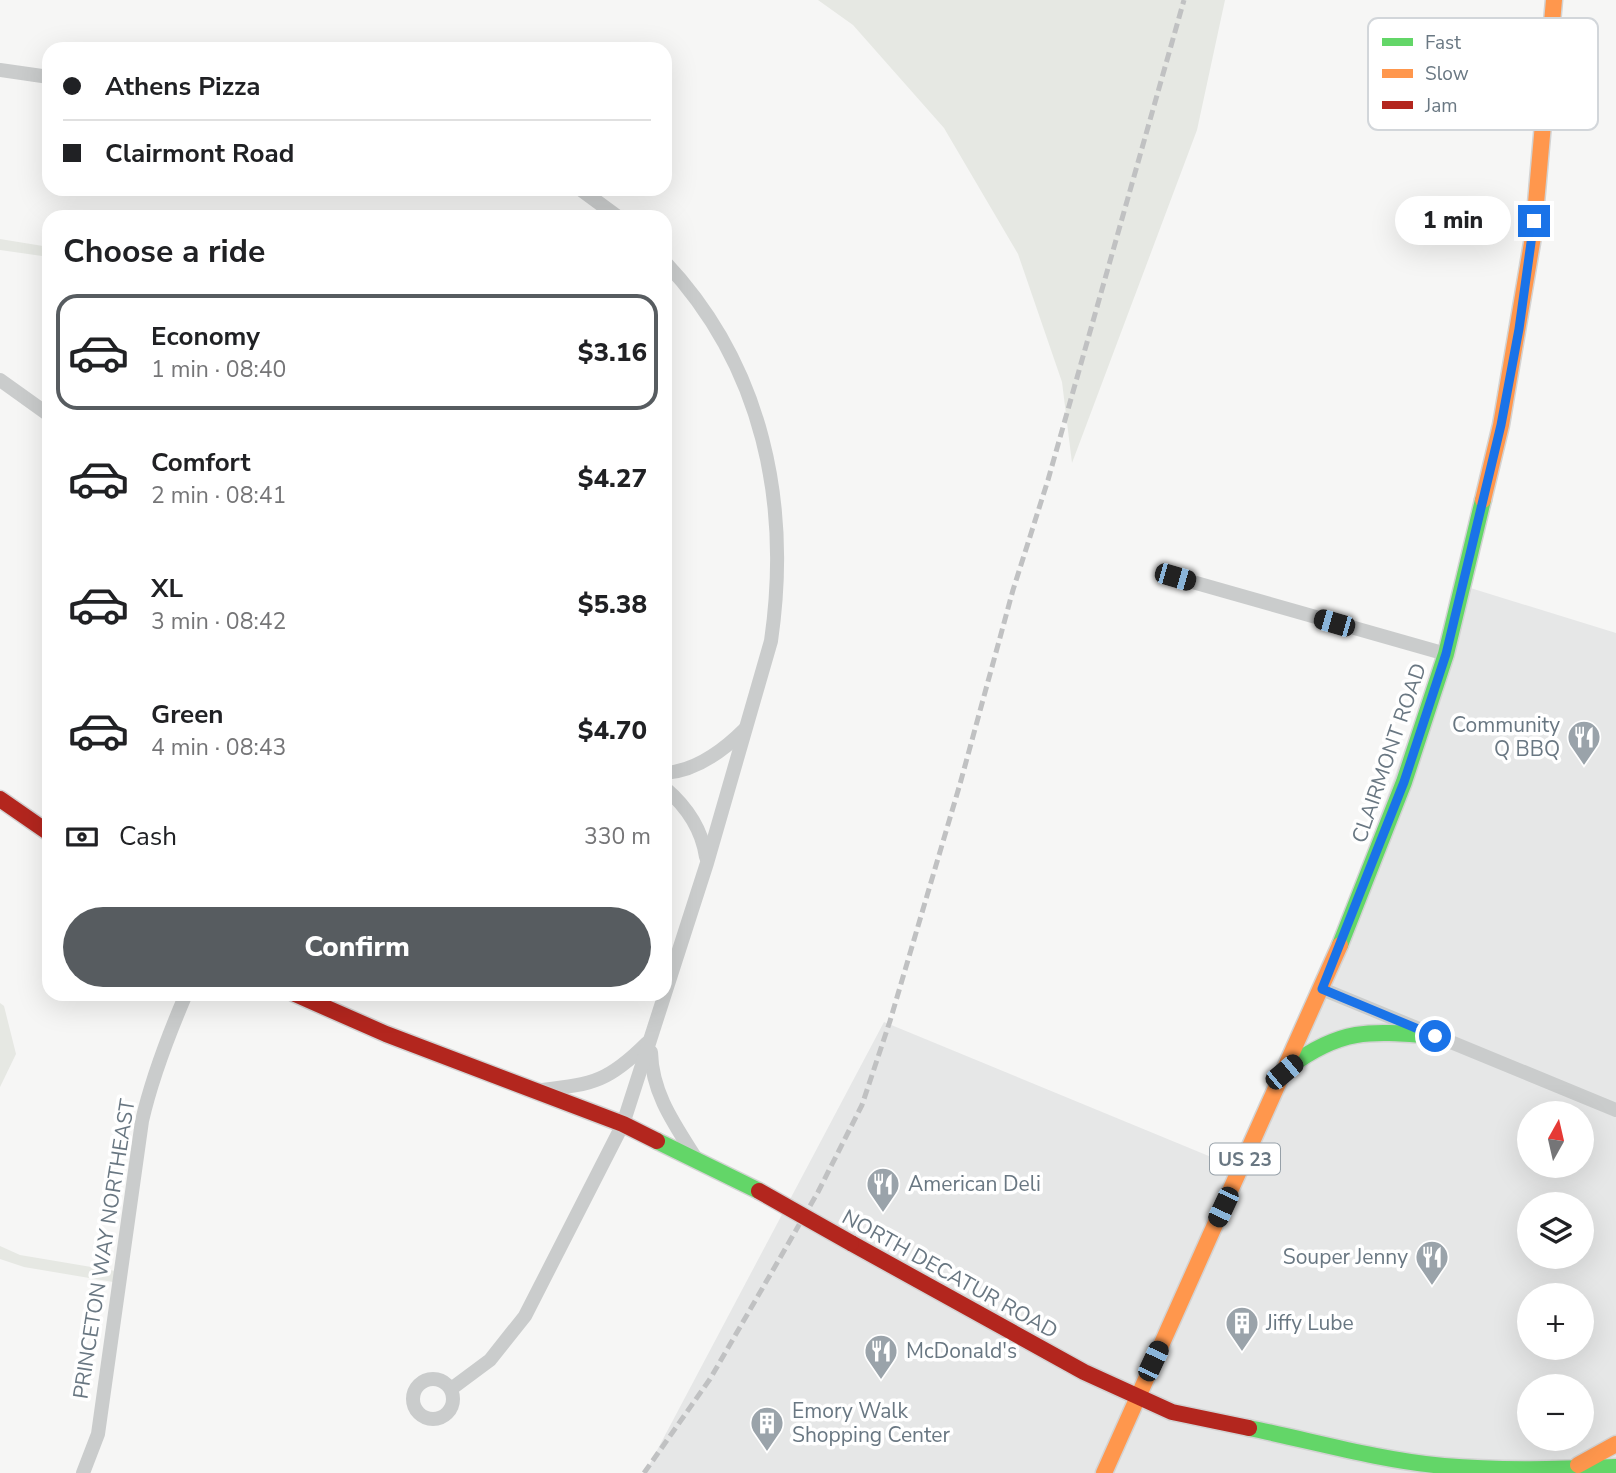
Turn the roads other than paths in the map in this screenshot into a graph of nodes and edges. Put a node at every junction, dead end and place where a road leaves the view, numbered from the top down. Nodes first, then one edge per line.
1 (1554, 0) edge
2 (1552, 18) edge
3 (0, 70) edge
4 (19, 73) junction
5 (42, 76) edge
6 (0, 78) edge
7 (1542, 130) edge
8 (590, 196) edge
9 (608, 210) edge
10 (672, 271) edge
11 (0, 380) edge
12 (42, 410) edge
13 (1175, 577) dead end
14 (1446, 654) junction
15 (746, 728) junction
16 (672, 771) edge
17 (672, 794) edge
18 (0, 799) edge
19 (42, 828) edge
20 (706, 863) junction
21 (672, 972) edge
22 (1322, 989) junction
23 (183, 1001) edge
24 (311, 1001) edge
25 (663, 1001) edge
26 (1435, 1036) junction
27 (651, 1040) junction
28 (1284, 1072) junction
29 (535, 1091) junction
30 (1616, 1110) edge
31 (623, 1124) junction
32 (698, 1161) junction
33 (451, 1389) dead end
34 (1137, 1398) junction
35 (1616, 1444) edge
36 (1616, 1467) edge
37 (1573, 1468) junction
38 (83, 1473) edge
39 (1104, 1473) edge

1 - 2 main road, CLAIRMONT ROAD / US 23
3 - 4 street
4 - 5 street
4 - 6 street
7 - 14 main road, CLAIRMONT ROAD / US 23
8 - 9 street
10 - 15 street
11 - 12 street
13 - 14 street
14 - 22 main road, CLAIRMONT ROAD / US 23
15 - 16 street
15 - 20 street
17 - 20 street
18 - 19 main road
20 - 21 street
22 - 26 street
22 - 28 main road, CLAIRMONT ROAD / US 23
23 - 38 street, PRINCETON WAY NORTHEAST
24 - 29 main road, NORTH DECATUR ROAD
25 - 27 street
26 - 28 main road
26 - 30 street
27 - 29 street
27 - 31 street
27 - 32 street
28 - 34 main road, CLAIRMONT ROAD / US 23
29 - 31 main road, NORTH DECATUR ROAD
31 - 32 main road, NORTH DECATUR ROAD
31 - 33 street
32 - 34 main road, NORTH DECATUR ROAD, bridge
34 - 37 main road, NORTH DECATUR ROAD
34 - 39 main road, CLAIRMONT ROAD / US 23
35 - 37 main road
36 - 37 main road, NORTH DECATUR ROAD

